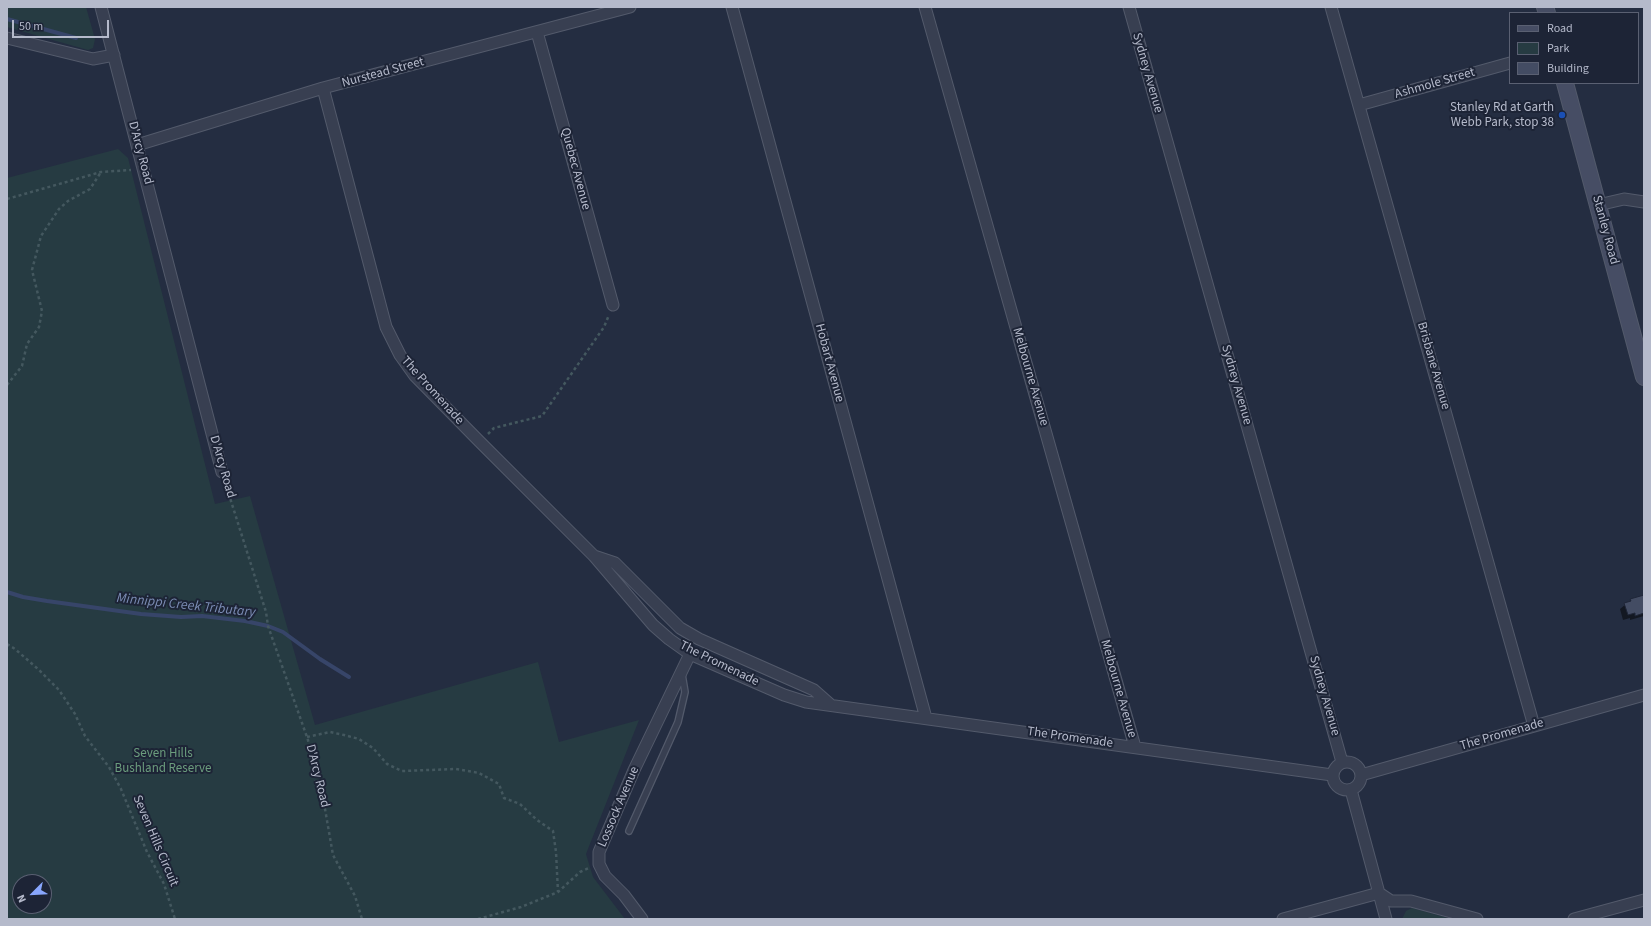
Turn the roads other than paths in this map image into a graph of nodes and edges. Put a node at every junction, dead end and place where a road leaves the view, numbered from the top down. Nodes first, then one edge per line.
1 (101, 7) edge
2 (630, 7) edge
3 (732, 7) edge
4 (924, 7) edge
5 (1129, 7) edge
6 (1331, 7) edge
7 (537, 32) junction
8 (7, 38) edge
9 (114, 55) junction
10 (1509, 62) edge
11 (1565, 84) edge
12 (323, 88) junction
13 (1359, 105) junction
14 (138, 145) junction
15 (1644, 202) edge
16 (1598, 205) junction
17 (613, 306) road end
18 (1644, 377) edge
19 (222, 472) road end
20 (594, 556) junction
21 (690, 654) junction
22 (681, 672) junction
23 (1644, 695) edge
24 (831, 706) junction
25 (926, 718) junction
26 (1534, 726) junction
27 (1135, 747) junction
28 (1342, 762) junction
29 (1332, 775) junction
30 (1361, 775) junction
31 (1351, 790) junction
32 (629, 831) dead end
33 (1379, 893) junction
34 (1644, 900) edge
35 (1579, 918) edge
36 (642, 919) edge
37 (1283, 919) edge
38 (1386, 919) edge
39 (1477, 919) edge

1 - 9 street, D'Arcy Road
2 - 7 street, Nurstead Street
3 - 25 street, Hobart Avenue
4 - 27 street, Melbourne Avenue
5 - 28 street, Sydney Avenue
6 - 13 street, Brisbane Avenue
7 - 12 street, Nurstead Street
7 - 17 street, Quebec Avenue
8 - 9 street
9 - 14 street, D'Arcy Road
10 - 13 street, Ashmole Street
11 - 16 main road, Stanley Road
12 - 14 street, Nurstead Street
12 - 20 street, The Promenade
13 - 26 street, Brisbane Avenue
14 - 19 street, D'Arcy Road
15 - 16 street
16 - 18 main road, Stanley Road
20 - 21 street, The Promenade
20 - 24 street, The Promenade
21 - 22 street, Lossock Avenue
21 - 24 street, The Promenade
22 - 32 lane, Lossock Avenue
22 - 36 street, Lossock Avenue
23 - 26 street, The Promenade
24 - 25 street, The Promenade
25 - 27 street, The Promenade
26 - 30 street, The Promenade
27 - 29 street, The Promenade
28 - 29 street
28 - 30 street
29 - 31 street
30 - 31 street
31 - 33 street
33 - 37 street
33 - 38 street
33 - 39 street
34 - 35 street

